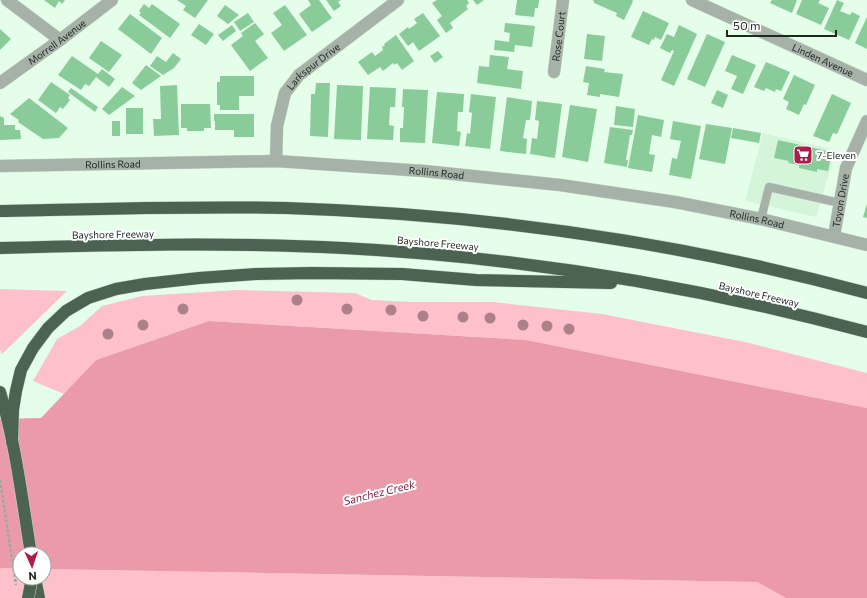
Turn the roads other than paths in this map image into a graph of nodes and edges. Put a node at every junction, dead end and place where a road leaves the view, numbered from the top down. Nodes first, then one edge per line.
1 (7, 0) edge
2 (112, 0) edge
3 (398, 0) edge
4 (563, 0) edge
5 (692, 0) edge
6 (60, 40) junction
7 (554, 72) dead end
8 (867, 80) edge
9 (0, 83) edge
10 (867, 121) edge
11 (276, 161) junction
12 (0, 166) edge
13 (840, 203) junction
14 (0, 211) edge
15 (761, 219) junction
16 (834, 236) junction
17 (867, 245) edge
18 (0, 248) edge
19 (656, 284) junction
20 (867, 294) edge
21 (867, 332) edge
22 (0, 392) edge
23 (12, 442) junction
24 (30, 546) edge
25 (30, 586) edge
26 (37, 586) edge
27 (28, 598) edge
28 (39, 598) edge

1 - 6 street
2 - 6 street, Morrell Avenue
3 - 11 street, Larkspur Drive
4 - 7 street, Rose Court
5 - 8 street, Linden Avenue
6 - 9 street, Morrell Avenue
10 - 13 street, Toyon Drive
11 - 12 street, Rollins Road
11 - 15 street, Rollins Road
13 - 15 lane
13 - 16 street, Toyon Drive
14 - 20 highway
15 - 16 street, Rollins Road
16 - 17 street, Rollins Road
18 - 19 highway, Bayshore Freeway
19 - 21 highway, Bayshore Freeway
19 - 23 highway
22 - 23 highway
23 - 24 highway
25 - 27 highway, bridge
26 - 28 highway

